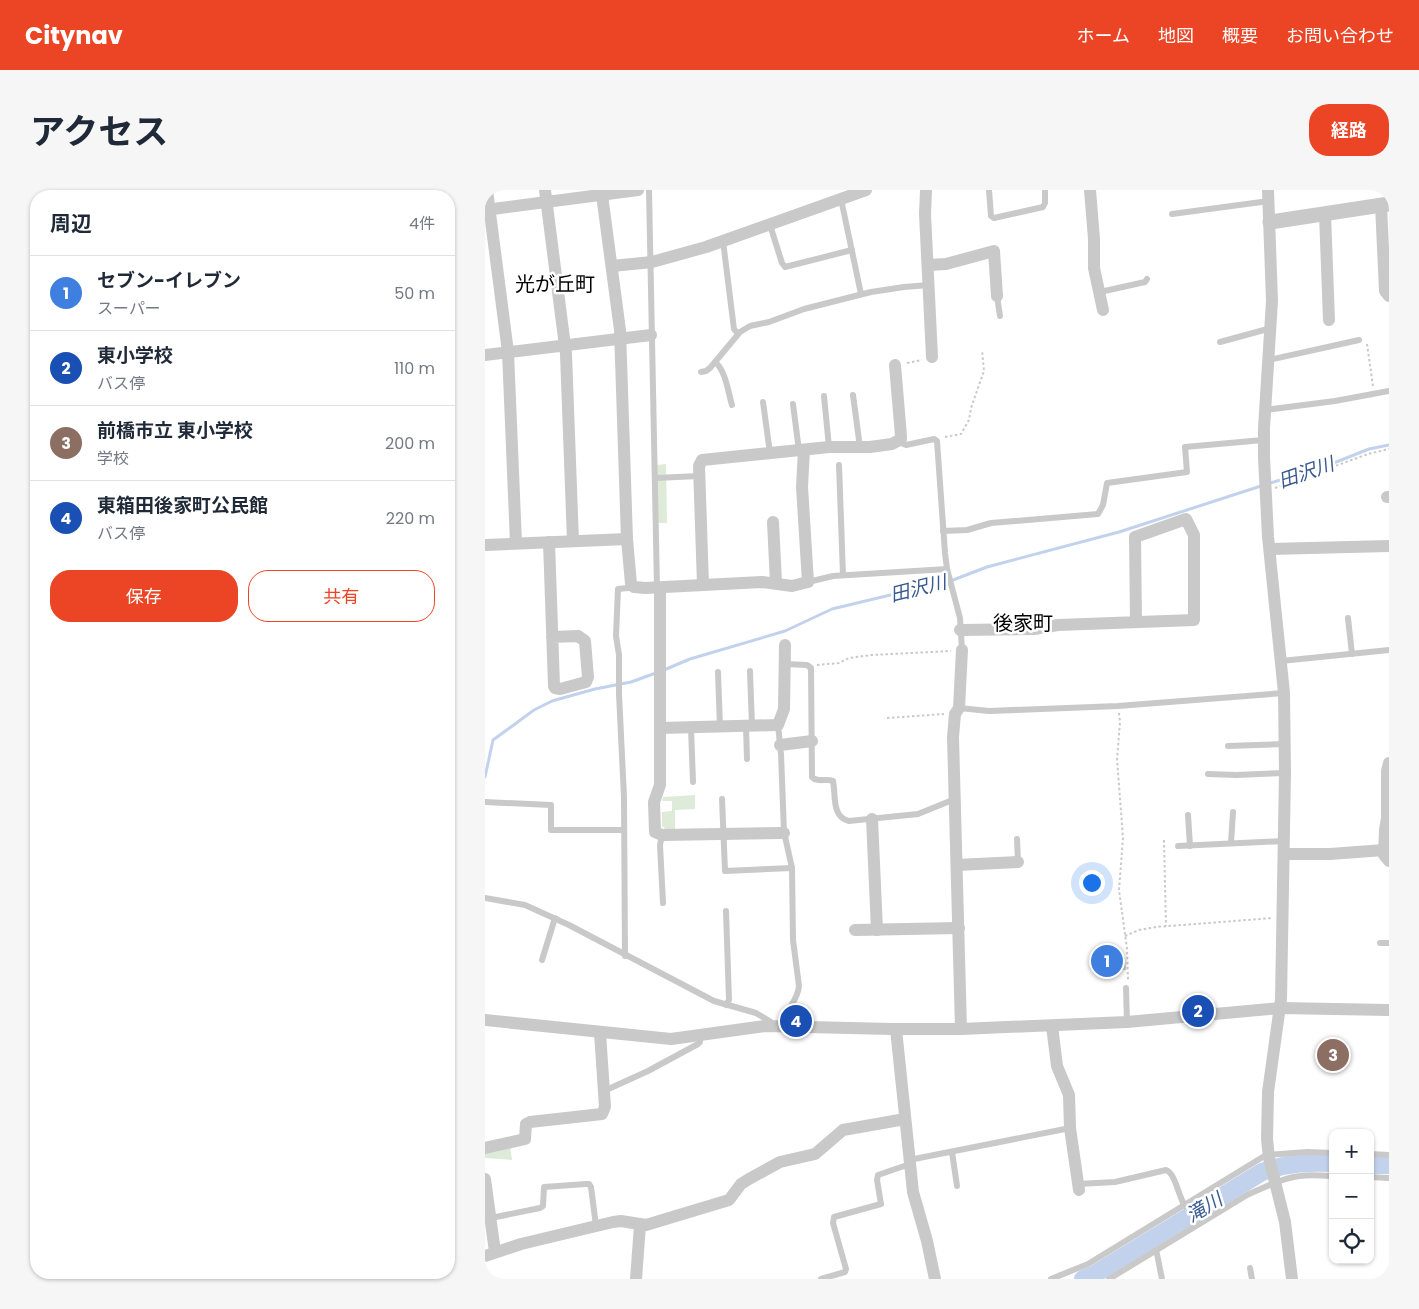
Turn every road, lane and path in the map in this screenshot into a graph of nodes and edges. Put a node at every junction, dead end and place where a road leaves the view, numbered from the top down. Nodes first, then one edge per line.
1 (487, 190) edge
2 (638, 190) edge
3 (649, 190) edge
4 (866, 190) edge
5 (926, 190) edge
6 (989, 190) edge
7 (1045, 190) edge
8 (1090, 190) edge
9 (602, 195) junction
10 (1269, 195) edge
11 (546, 196) edge
12 (841, 199) junction
13 (1385, 204) edge
14 (487, 210) edge
15 (1172, 214) dead end
16 (1325, 214) junction
17 (1270, 222) junction
18 (770, 225) junction
19 (723, 241) junction
20 (852, 250) junction
21 (650, 262) junction
22 (612, 266) junction
23 (928, 266) junction
24 (1147, 279) dead end
25 (929, 285) junction
26 (1100, 292) junction
27 (861, 294) junction
28 (997, 296) joint
29 (1389, 296) edge
30 (1103, 310) dead end
31 (1001, 316) dead end
32 (1329, 320) dead end
33 (1271, 329) junction
34 (738, 334) junction
35 (651, 335) junction
36 (620, 338) junction
37 (1359, 340) joint
38 (1219, 342) dead end
39 (565, 346) junction
40 (982, 350) dead end
41 (508, 352) junction
42 (485, 355) edge
43 (932, 357) joint
44 (1269, 360) junction
45 (715, 362) junction
46 (895, 365) joint
47 (701, 372) dead end
48 (1389, 391) edge
49 (1375, 394) junction
50 (853, 395) dead end
51 (824, 396) dead end
52 (763, 402) dead end
53 (793, 404) dead end
54 (733, 405) dead end
55 (1265, 410) junction
56 (935, 440) junction
57 (1263, 440) junction
58 (898, 442) junction
59 (858, 446) junction
60 (829, 447) junction
61 (1389, 449) edge
62 (802, 450) junction
63 (770, 453) junction
64 (839, 465) dead end
65 (699, 476) junction
66 (655, 478) junction
67 (1265, 492) junction
68 (773, 522) dead end
69 (943, 531) junction
70 (627, 539) junction
71 (573, 540) junction
72 (549, 542) junction
73 (516, 543) junction
74 (485, 545) edge
75 (1389, 546) edge
76 (1270, 550) junction
77 (947, 569) junction
78 (843, 576) junction
79 (808, 582) junction
80 (777, 583) junction
81 (703, 585) junction
82 (632, 586) junction
83 (659, 588) junction
84 (1348, 618) dead end
85 (1136, 622) junction
86 (961, 630) junction
87 (552, 637) junction
88 (785, 645) dead end
89 (962, 650) junction
90 (1389, 650) edge
91 (1352, 654) junction
92 (1281, 661) junction
93 (785, 664) junction
94 (810, 668) junction
95 (751, 671) dead end
96 (718, 672) dead end
97 (1284, 693) junction
98 (1118, 706) junction
99 (957, 711) junction
100 (887, 718) dead end
101 (778, 725) junction
102 (749, 726) junction
103 (720, 727) junction
104 (661, 728) junction
105 (691, 728) junction
106 (812, 741) junction
107 (1285, 744) junction
108 (780, 745) junction
109 (1228, 746) dead end
110 (747, 759) dead end
111 (1389, 763) edge
112 (1285, 773) junction
113 (1208, 774) dead end
114 (693, 782) dead end
115 (722, 799) dead end
116 (955, 800) junction
117 (485, 802) edge
118 (1233, 812) dead end
119 (1188, 815) dead end
120 (872, 819) junction
121 (624, 830) junction
122 (723, 833) junction
123 (784, 833) junction
124 (662, 835) junction
125 (1017, 839) dead end
126 (1164, 840) dead end
127 (1231, 844) junction
128 (1178, 846) dead end
129 (1190, 846) junction
130 (1284, 848) junction
131 (1387, 856) edge
132 (1018, 862) joint
133 (957, 865) junction
134 (792, 868) junction
135 (485, 898) edge
136 (663, 903) dead end
137 (726, 911) dead end
138 (1283, 917) junction
139 (555, 918) junction
140 (1166, 926) junction
141 (959, 928) junction
142 (855, 930) dead end
143 (877, 930) junction
144 (1125, 936) junction
145 (1389, 943) edge
146 (1380, 944) dead end
147 (625, 956) junction
148 (542, 960) dead end
149 (1126, 988) joint
150 (726, 1006) junction
151 (1280, 1008) junction
152 (1389, 1010) edge
153 (485, 1020) edge
154 (1127, 1022) junction
155 (777, 1026) junction
156 (1052, 1026) junction
157 (896, 1029) junction
158 (961, 1029) junction
159 (600, 1033) junction
160 (700, 1036) junction
161 (604, 1091) junction
162 (905, 1119) junction
163 (1070, 1128) junction
164 (485, 1148) edge
165 (952, 1152) junction
166 (1329, 1153) edge
167 (1374, 1154) edge
168 (1389, 1155) edge
169 (1269, 1156) junction
170 (909, 1162) junction
171 (1329, 1176) edge
172 (1374, 1177) edge
173 (1389, 1178) edge
174 (485, 1179) edge
175 (1275, 1181) junction
176 (957, 1186) dead end
177 (1078, 1187) joint
178 (1185, 1206) junction
179 (489, 1225) edge
180 (640, 1225) junction
181 (596, 1226) junction
182 (1155, 1251) junction
183 (490, 1254) edge
184 (1250, 1268) dead end
185 (637, 1279) edge
186 (821, 1279) edge
187 (935, 1279) edge
188 (1051, 1279) edge
189 (1109, 1279) edge
190 (1161, 1279) edge
191 (1252, 1279) edge
192 (1292, 1279) edge

1 - 14 street
2 - 9 street
3 - 21 lane
4 - 12 street
5 - 23 street
6 - 7 lane
8 - 26 street
9 - 11 street
9 - 22 street
10 - 15 lane
10 - 17 street
11 - 14 street
11 - 39 street
12 - 18 street
12 - 20 lane
13 - 16 street
13 - 29 street
14 - 41 street
16 - 17 street
16 - 32 street
17 - 33 street
18 - 19 street
18 - 20 lane
19 - 21 street
19 - 34 lane
20 - 27 lane
21 - 22 street
21 - 35 lane
22 - 36 street
23 - 25 street
23 - 28 street
24 - 26 lane
25 - 27 lane
25 - 43 street
26 - 30 street
27 - 34 lane
28 - 31 lane
33 - 38 lane
33 - 44 street
34 - 45 lane
35 - 36 street
35 - 66 lane
36 - 39 street
36 - 70 street
37 - 44 lane
37 - 49 path
39 - 41 street
39 - 71 street
40 - 56 path
41 - 42 street
41 - 73 street
43 - 46 path
44 - 55 street
45 - 47 lane
45 - 54 lane
46 - 58 street
48 - 49 lane
49 - 55 lane
50 - 59 lane
51 - 60 lane
52 - 63 lane
53 - 62 lane
55 - 57 street
56 - 58 lane
56 - 69 lane
57 - 67 street
57 - 69 lane
58 - 59 street
59 - 60 street
60 - 62 street
61 - 67 path
62 - 63 street
62 - 79 street
63 - 65 street
64 - 78 lane
65 - 66 lane
65 - 81 street
66 - 83 lane
67 - 76 street
68 - 80 street
69 - 77 lane
70 - 71 street
70 - 82 street
71 - 72 street
72 - 73 street
72 - 87 street
73 - 74 street
75 - 76 street
76 - 92 street
77 - 78 lane
77 - 86 lane
78 - 79 lane
79 - 80 street
80 - 81 street
81 - 83 street
82 - 83 street
82 - 121 lane
83 - 104 street
84 - 91 lane
85 - 85 street
85 - 86 street
86 - 89 lane
87 - 87 street
88 - 93 street
89 - 94 path
89 - 99 street
90 - 91 lane
91 - 92 lane
92 - 97 street
93 - 94 lane
93 - 101 street
94 - 106 lane
95 - 102 lane
96 - 103 lane
97 - 98 lane
97 - 107 street
98 - 99 lane
98 - 144 path
99 - 100 path
99 - 116 street
101 - 102 street
101 - 108 lane
102 - 103 street
102 - 110 lane
103 - 105 street
104 - 105 street
104 - 124 street
105 - 114 lane
106 - 108 street
106 - 120 lane
107 - 109 lane
107 - 112 street
108 - 123 lane
111 - 131 street
112 - 113 lane
112 - 130 street
115 - 122 lane
116 - 120 lane
116 - 133 street
117 - 121 lane
118 - 127 lane
119 - 129 lane
120 - 143 street
121 - 147 lane
122 - 123 street
122 - 124 street
122 - 134 lane
123 - 134 lane
124 - 136 lane
125 - 132 lane
126 - 140 path
127 - 129 lane
127 - 130 lane
128 - 129 lane
130 - 131 street
130 - 138 street
132 - 133 street
133 - 141 street
134 - 155 lane
135 - 139 lane
137 - 150 lane
138 - 140 path
138 - 151 street
139 - 147 lane
139 - 148 lane
140 - 144 path
141 - 143 street
141 - 158 street
142 - 143 street
144 - 149 path
145 - 146 lane
147 - 150 lane
149 - 154 lane
150 - 155 lane
151 - 152 street
151 - 154 street
151 - 169 street
153 - 159 street
154 - 156 street
155 - 157 street
155 - 160 street
156 - 158 street
156 - 163 street
157 - 158 street
157 - 162 street
159 - 160 street
159 - 161 street
160 - 161 lane
161 - 164 street
162 - 170 street
162 - 180 street
163 - 165 lane
163 - 177 street
165 - 170 lane
165 - 176 lane
166 - 169 lane
167 - 168 lane
169 - 175 street
169 - 178 lane
170 - 186 lane
170 - 187 street
171 - 175 lane
172 - 173 lane
174 - 179 street
175 - 182 lane
175 - 192 street
177 - 178 lane
178 - 188 lane
179 - 181 lane
179 - 183 street
180 - 181 street
180 - 185 street
181 - 183 street
182 - 189 lane
182 - 190 lane
184 - 191 lane

